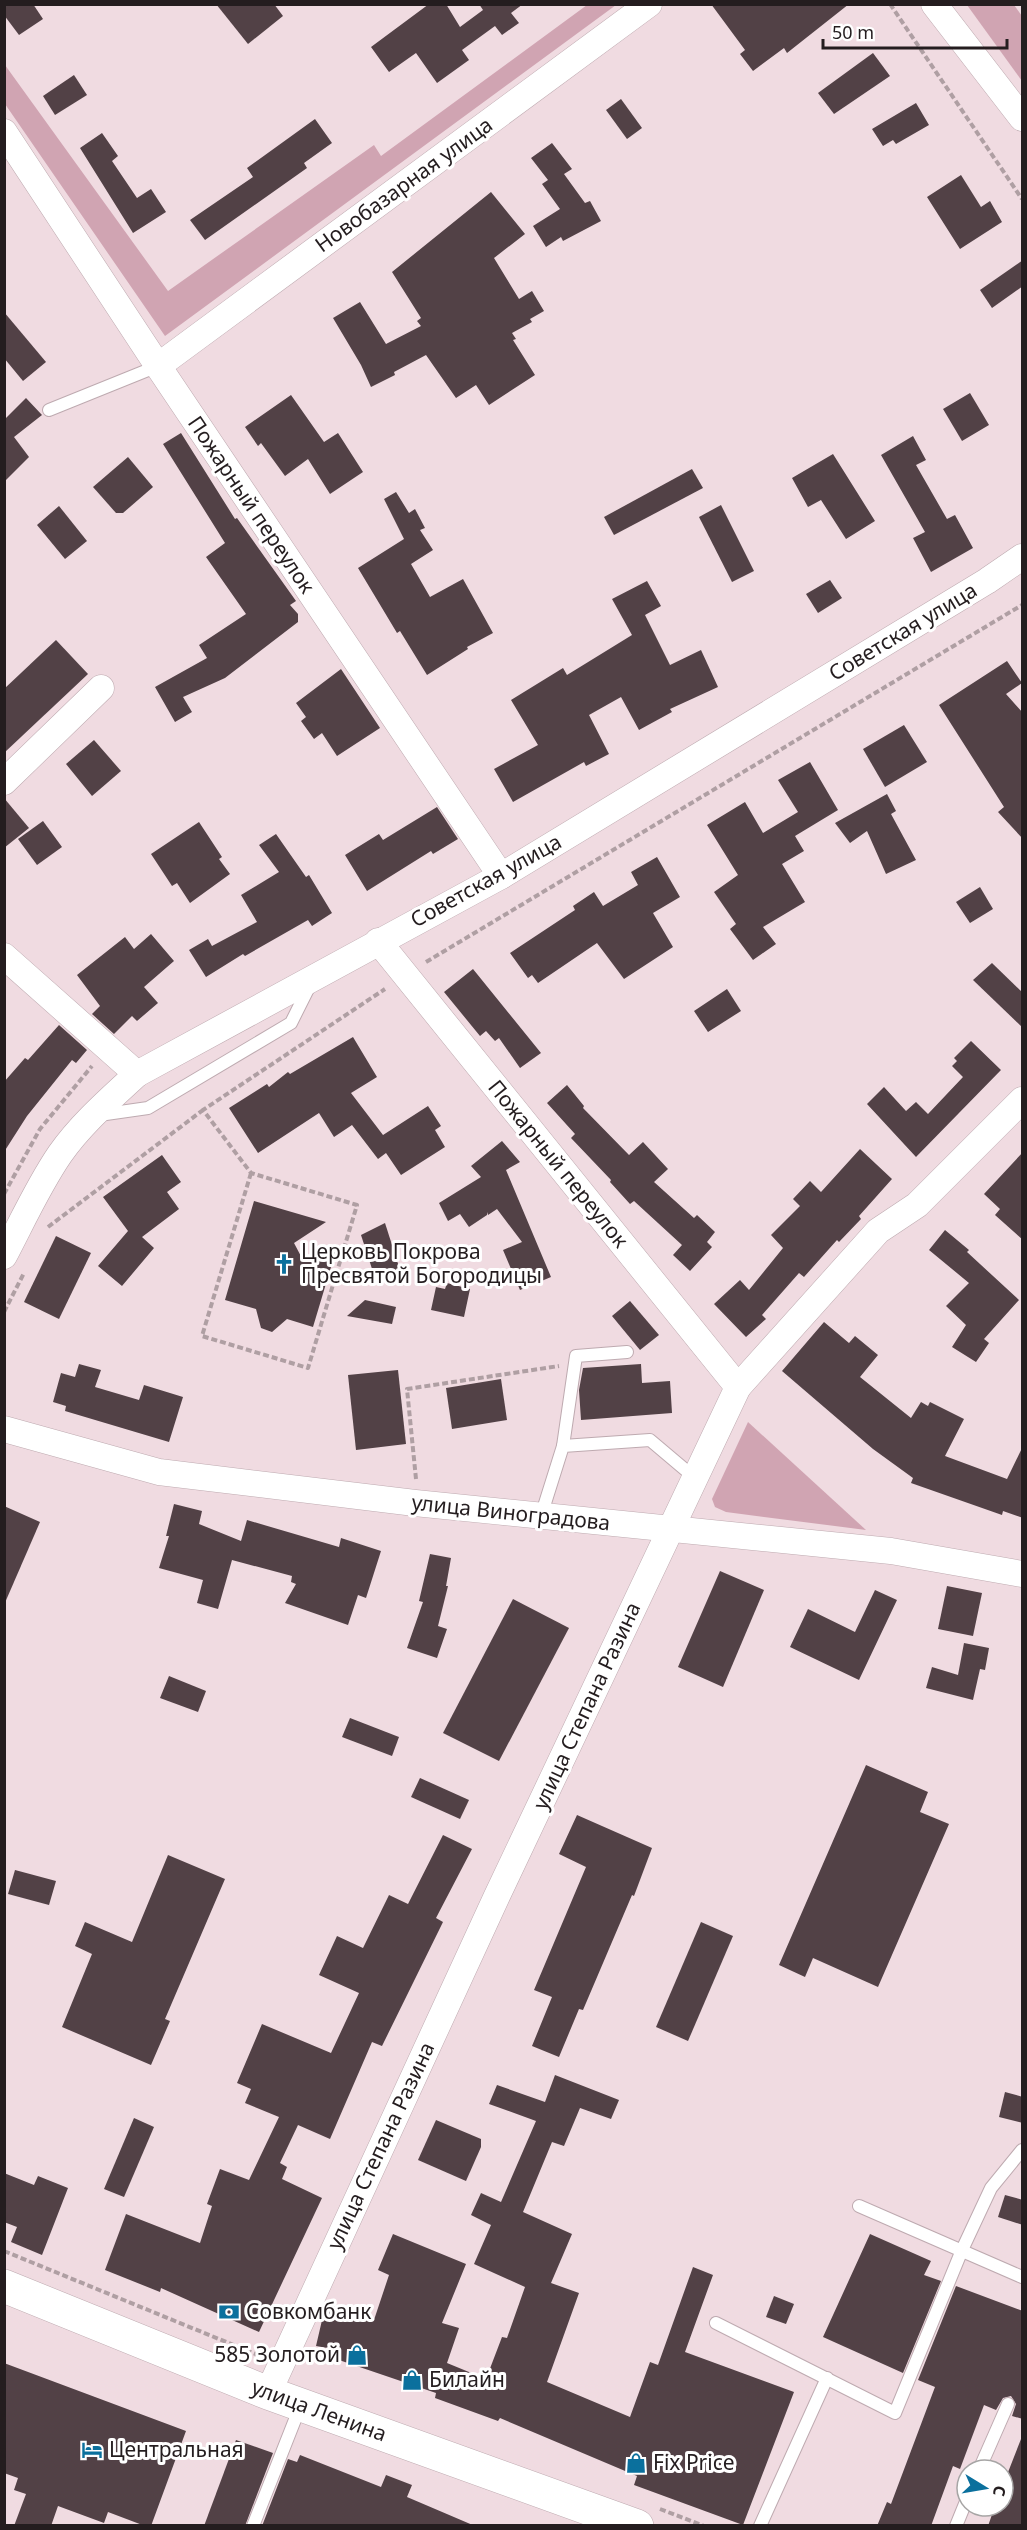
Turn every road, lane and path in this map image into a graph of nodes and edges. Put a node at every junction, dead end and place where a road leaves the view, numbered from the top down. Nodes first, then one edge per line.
1 (649, 4) edge
2 (890, 4) edge
3 (934, 4) edge
4 (1021, 112) edge
5 (4, 132) edge
6 (1023, 199) edge
7 (158, 366) junction
8 (49, 410) dead end
9 (1023, 557) edge
10 (1023, 605) edge
11 (101, 688) dead end
12 (4, 782) edge
13 (501, 876) junction
14 (378, 941) junction
15 (4, 956) edge
16 (405, 975) junction
17 (314, 977) junction
18 (106, 1048) junction
19 (137, 1074) junction
20 (1023, 1100) edge
21 (203, 1110) junction
22 (91, 1116) junction
23 (251, 1173) junction
24 (4, 1194) edge
25 (46, 1228) dead end
26 (15, 1263) edge
27 (4, 1312) edge
28 (627, 1352) dead end
29 (568, 1365) dead end
30 (738, 1387) junction
31 (4, 1429) edge
32 (563, 1446) junction
33 (695, 1478) junction
34 (417, 1486) dead end
35 (541, 1516) junction
36 (671, 1530) junction
37 (1023, 1574) edge
38 (1023, 2150) edge
39 (859, 2206) dead end
40 (962, 2250) junction
41 (1023, 2277) edge
42 (5, 2288) edge
43 (716, 2322) dead end
44 (827, 2378) junction
45 (268, 2393) junction
46 (1008, 2404) dead end
47 (300, 2406) junction
48 (984, 2458) edge
49 (253, 2526) edge
50 (637, 2526) edge
51 (760, 2526) edge

1 - 7 street, Новобазарная улица
2 - 6 path
3 - 4 street
5 - 7 street, Пожарный переулок
7 - 8 lane
7 - 13 street, Пожарный переулок
9 - 13 street, Советская улица
10 - 16 path
11 - 12 street
13 - 14 street, Советская улица
14 - 16 street, Пожарный переулок
14 - 17 street, Советская улица
15 - 18 street
16 - 21 path
16 - 30 street, Пожарный переулок
17 - 19 street, Советская улица
17 - 22 lane
18 - 19 street
18 - 24 path
19 - 22 street, Советская улица
20 - 30 street, улица Степана Разина
21 - 23 path
21 - 25 path
22 - 26 street, Советская улица
23 - 23 path
26 - 27 path
28 - 32 lane
29 - 34 path
30 - 33 street, улица Степана Разина
31 - 35 street, улица Виноградова
32 - 33 lane
32 - 35 lane
33 - 36 street, улица Степана Разина
35 - 36 street, улица Виноградова
36 - 37 street, улица Виноградова
36 - 45 street, улица Степана Разина
38 - 40 lane
39 - 40 lane
40 - 41 lane
40 - 44 lane
42 - 45 main road, улица Ленина
43 - 44 lane
44 - 51 lane
45 - 47 main road, улица Ленина
46 - 48 lane
47 - 49 lane
47 - 50 main road, улица Ленина

